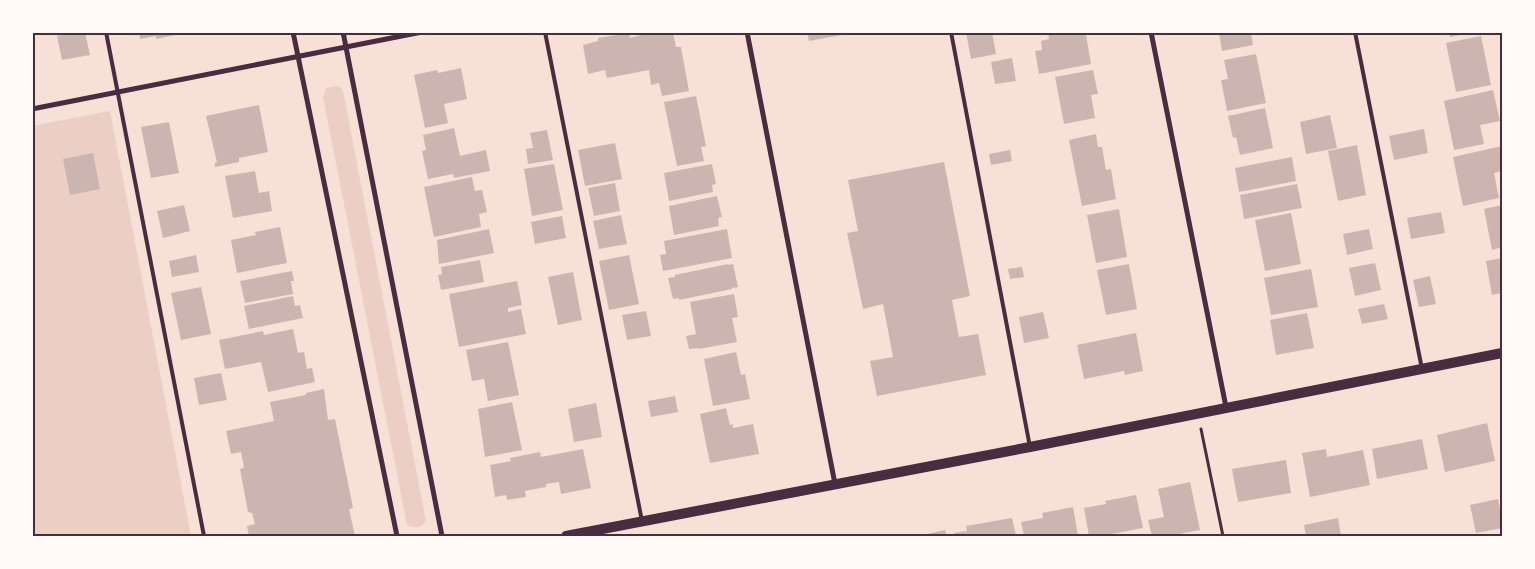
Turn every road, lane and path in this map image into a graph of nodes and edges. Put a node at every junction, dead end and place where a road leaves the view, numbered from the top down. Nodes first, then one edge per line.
1 (106, 32) edge
2 (293, 32) edge
3 (343, 32) edge
4 (422, 32) edge
5 (545, 32) edge
6 (747, 32) edge
7 (951, 32) edge
8 (1151, 32) edge
9 (1355, 32) edge
10 (346, 47) junction
11 (298, 58) junction
12 (118, 93) junction
13 (32, 109) edge
14 (1502, 353) edge
15 (1422, 369) junction
16 (1226, 407) junction
17 (1198, 413) junction
18 (1030, 447) junction
19 (835, 484) junction
20 (642, 522) junction
21 (204, 536) edge
22 (397, 536) edge
23 (442, 536) edge
24 (566, 536) edge
25 (1223, 536) edge

1 - 12 lane
2 - 11 street
3 - 10 street
4 - 10 street
5 - 20 lane
6 - 19 street
7 - 18 lane
8 - 16 street
9 - 15 lane
10 - 11 street
10 - 23 street
11 - 12 street
11 - 22 street
12 - 13 street
12 - 21 lane
14 - 15 main road
15 - 16 main road
16 - 17 main road
17 - 18 main road
17 - 25 path
18 - 19 main road
19 - 20 main road
20 - 24 main road

